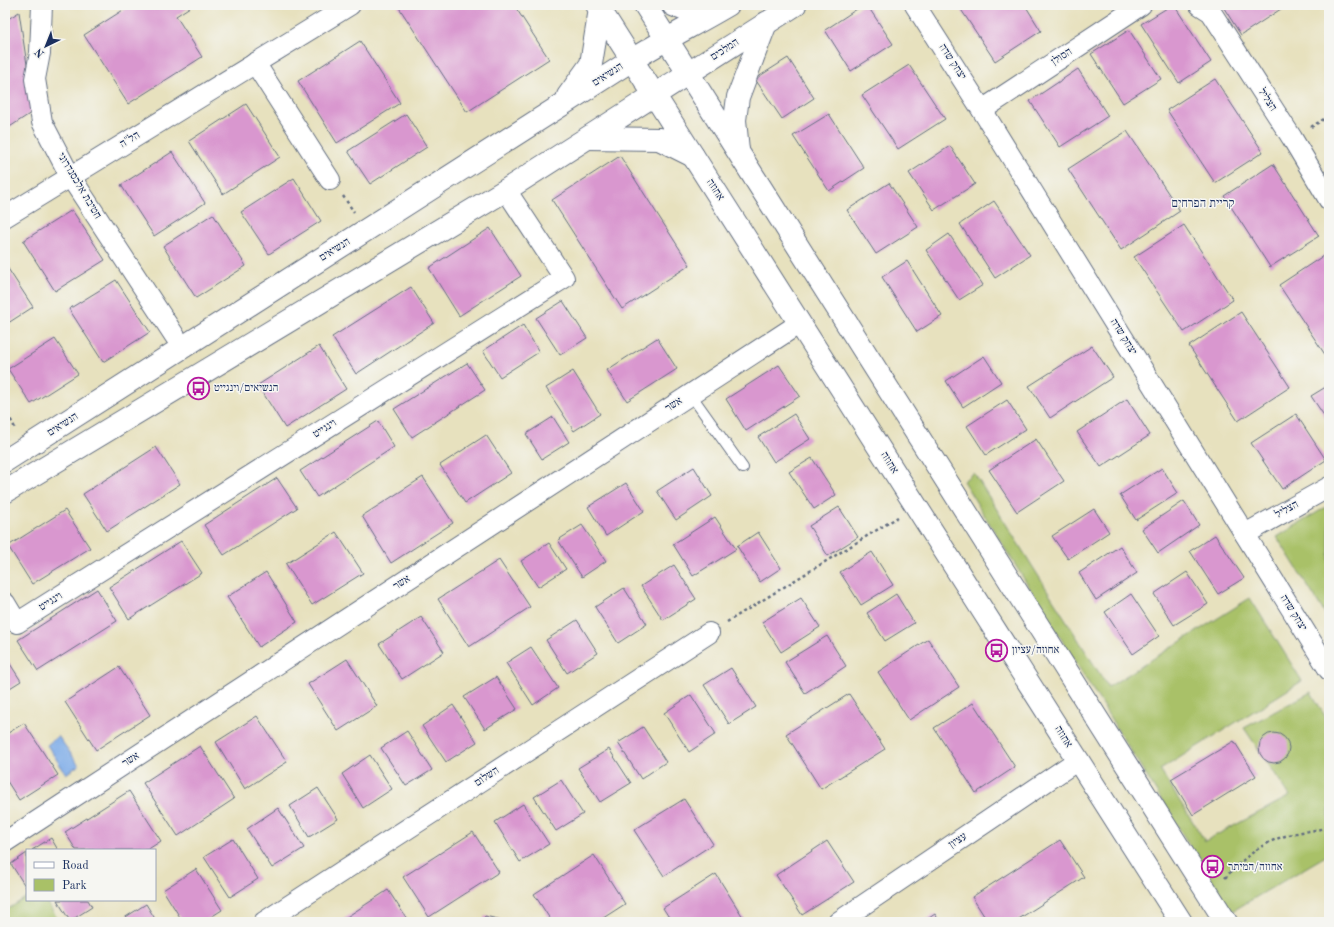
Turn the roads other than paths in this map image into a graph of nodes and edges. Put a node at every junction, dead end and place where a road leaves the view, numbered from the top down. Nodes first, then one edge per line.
1 (42, 5) edge
2 (350, 5) edge
3 (645, 5) edge
4 (673, 5) edge
5 (795, 5) edge
6 (915, 5) edge
7 (1141, 5) edge
8 (1200, 5) edge
9 (726, 6) edge
10 (599, 7) edge
11 (766, 23) junction
12 (666, 38) junction
13 (632, 60) junction
14 (255, 64) junction
15 (688, 73) junction
16 (654, 95) junction
17 (562, 105) junction
18 (982, 110) junction
19 (588, 138) junction
20 (738, 153) junction
21 (693, 156) junction
22 (70, 176) junction
23 (330, 180) road end
24 (506, 190) junction
25 (1329, 200) edge
26 (5, 217) edge
27 (800, 323) junction
28 (182, 347) junction
29 (690, 395) junction
30 (5, 461) edge
31 (743, 468) dead end
32 (1329, 487) edge
33 (5, 492) edge
34 (1245, 534) junction
35 (5, 603) edge
36 (709, 633) road end
37 (1329, 670) edge
38 (1078, 760) junction
39 (5, 842) edge
40 (264, 922) edge
41 (838, 922) edge
42 (1180, 922) edge
43 (1226, 922) edge

1 - 22 street, חטיבת אלכסנדרוני
2 - 14 street, הל"ה
3 - 12 main road
4 - 9 main road
5 - 11 main road, המלכים
6 - 18 street, יצחק שדה
7 - 18 street, הסולן
8 - 25 street, הצליל
9 - 12 main road
10 - 13 main road, אחוזה
10 - 17 main road
11 - 15 main road, המלכים
11 - 20 main road
12 - 13 main road, הנשיאים
12 - 15 main road
13 - 16 main road, אחוזה
13 - 17 main road, הנשיאים
14 - 22 street, הל"ה
14 - 23 street
15 - 16 main road, המלכים
15 - 20 main road
16 - 19 main road
16 - 21 main road, אחוזה
17 - 28 main road, הנשיאים
18 - 34 street, יצחק שדה
19 - 21 main road
19 - 24 main road
20 - 43 main road
21 - 27 main road, אחוזה
22 - 26 street, הל"ה
22 - 28 street, חטיבת אלכסנדרוני
24 - 33 main road
24 - 35 street, וינגייט
27 - 29 street, אשר
27 - 38 main road, אחוזה
28 - 30 main road, הנשיאים
29 - 31 lane
29 - 39 street, אשר
32 - 34 street, הצליל
34 - 37 street, יצחק שדה
36 - 40 street, השלום
38 - 41 street, עציון
38 - 42 main road, אחוזה

